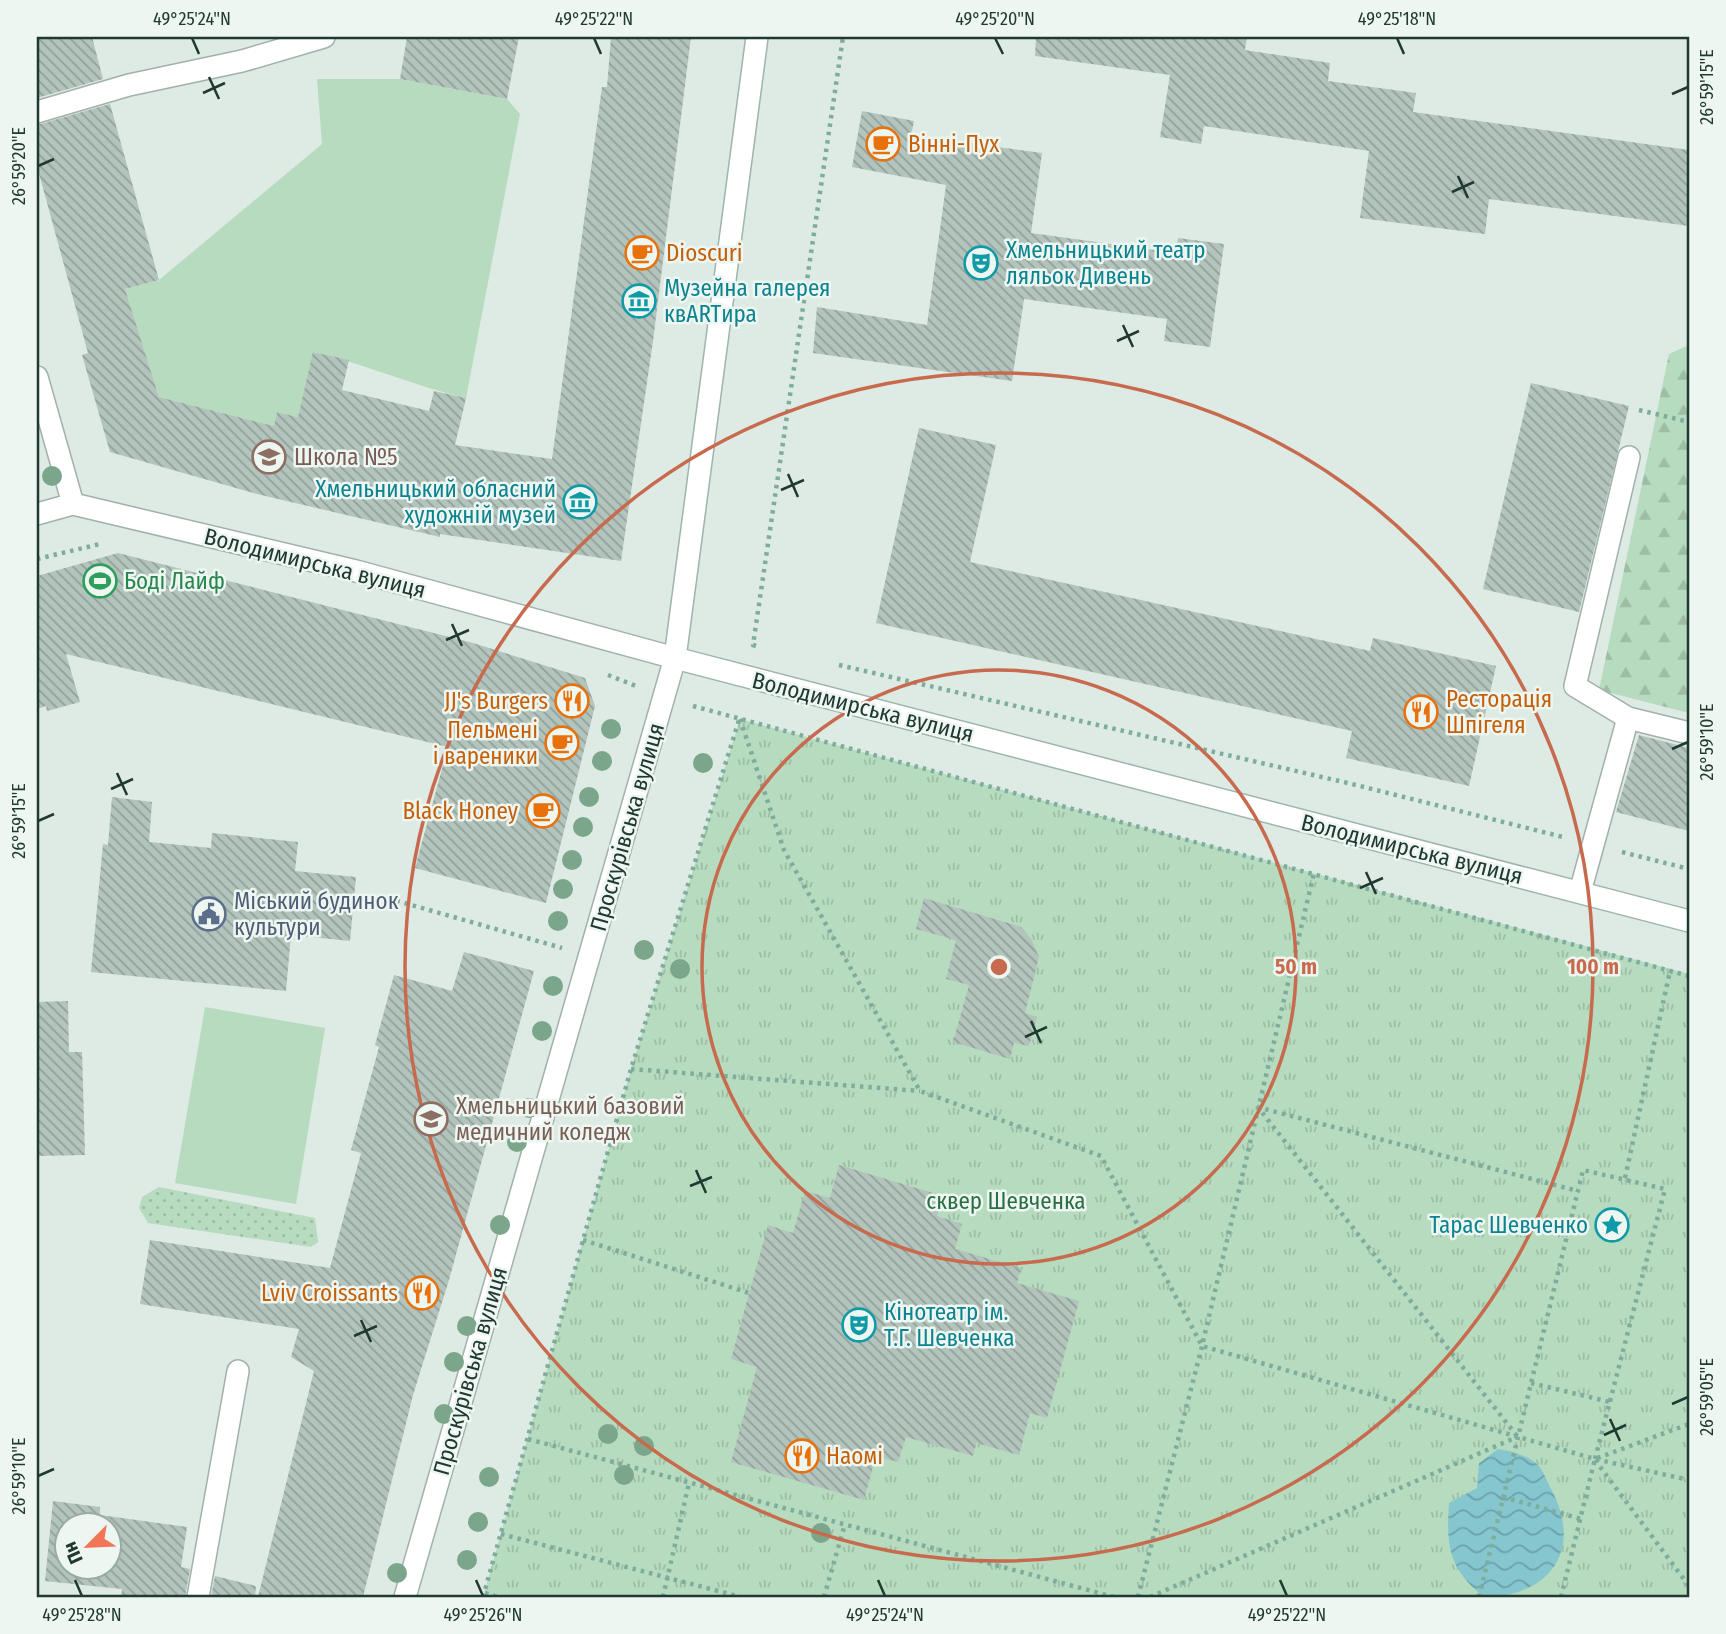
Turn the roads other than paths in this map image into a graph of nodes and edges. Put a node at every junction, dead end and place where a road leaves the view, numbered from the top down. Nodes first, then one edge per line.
1 (324, 37) edge
2 (757, 37) edge
3 (37, 112) edge
4 (37, 377) edge
5 (1629, 457) dead end
6 (73, 504) junction
7 (37, 514) edge
8 (676, 658) junction
9 (1628, 718) junction
10 (1689, 733) edge
11 (1580, 892) junction
12 (1689, 921) edge
13 (238, 1371) dead end
14 (198, 1597) edge
15 (405, 1597) edge

1 - 3 street
2 - 8 street, Проскурівська вулиця
4 - 6 street
5 - 9 street
6 - 7 street, Володимирська вулиця
6 - 8 street, Володимирська вулиця
8 - 11 street, Володимирська вулиця
8 - 15 street, Проскурівська вулиця
9 - 10 street
9 - 11 street
11 - 12 street, Володимирська вулиця
13 - 14 street

